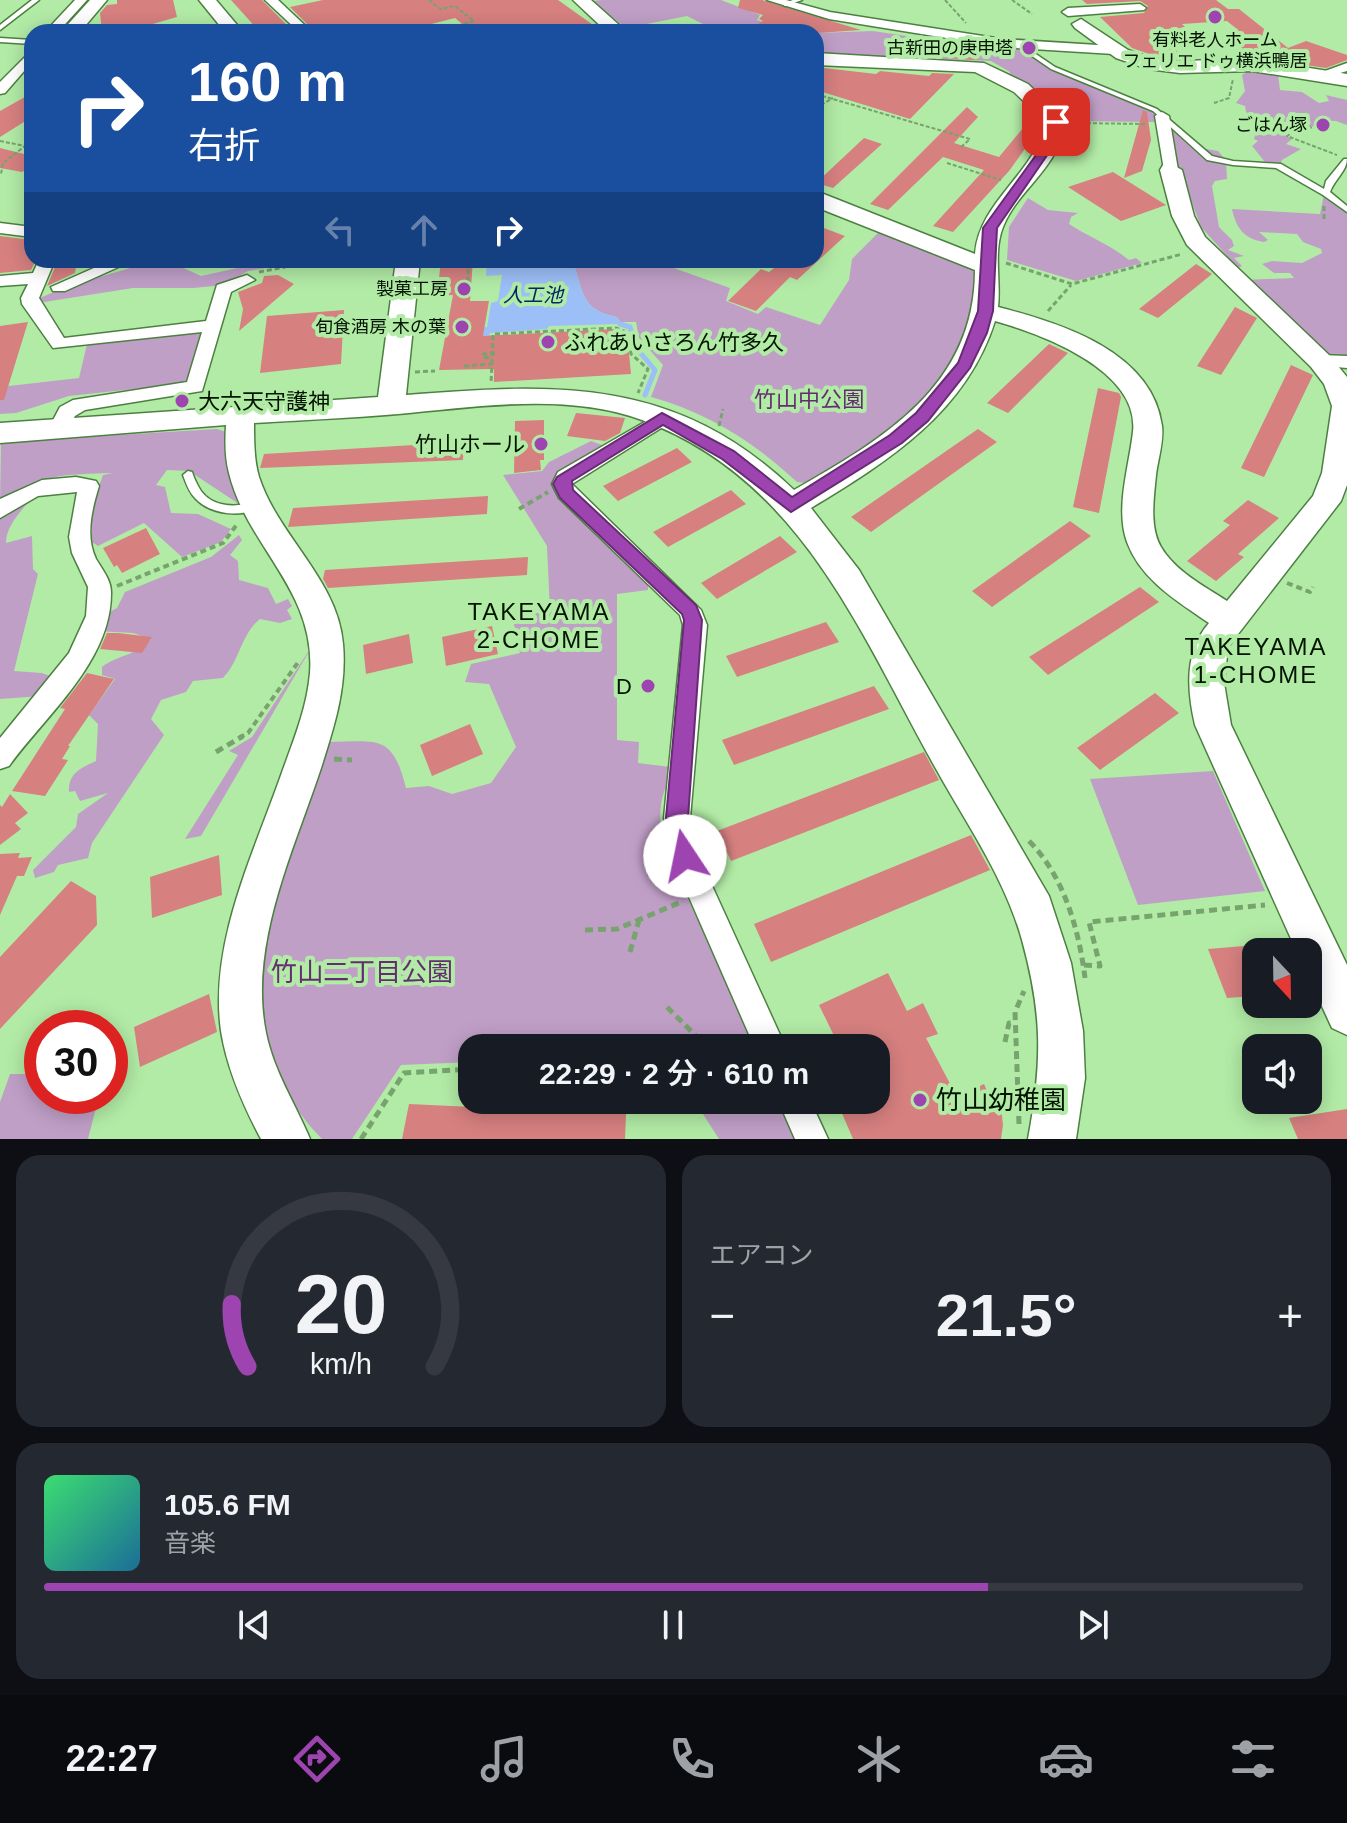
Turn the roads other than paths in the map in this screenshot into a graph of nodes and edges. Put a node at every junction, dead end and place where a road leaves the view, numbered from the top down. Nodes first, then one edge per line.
1 (36, 0) edge
2 (81, 0) edge
3 (99, 0) edge
4 (207, 0) edge
5 (271, 0) edge
6 (581, 0) edge
7 (779, 2) edge
8 (801, 4) edge
9 (1140, 8) dead end
10 (1070, 14) joint
11 (789, 19) dead end
12 (67, 24) edge
13 (69, 24) edge
14 (227, 24) edge
15 (297, 24) edge
16 (607, 24) edge
17 (0, 28) edge
18 (0, 40) edge
19 (24, 42) edge
20 (1018, 44) junction
21 (1114, 50) junction
22 (824, 59) edge
23 (24, 63) edge
24 (1347, 67) edge
25 (1320, 75) junction
26 (1347, 80) edge
27 (0, 90) edge
28 (1159, 120) junction
29 (1347, 160) edge
30 (1171, 170) joint
31 (1326, 193) junction
32 (824, 202) edge
33 (1347, 210) edge
34 (0, 228) edge
35 (24, 231) edge
36 (994, 264) junction
37 (44, 268) edge
38 (106, 268) edge
39 (407, 268) edge
40 (0, 281) edge
41 (244, 281) road end
42 (59, 287) dead end
43 (36, 290) junction
44 (985, 311) junction
45 (213, 325) junction
46 (1334, 362) edge
47 (391, 405) junction
48 (649, 408) junction
49 (240, 415) junction
50 (60, 426) junction
51 (0, 433) edge
52 (188, 475) dead end
53 (791, 506) junction
54 (0, 510) edge
55 (245, 517) junction
56 (1229, 620) junction
57 (0, 758) edge
58 (1347, 1013) edge
59 (765, 1034) edge
60 (800, 1114) edge
61 (286, 1139) edge
62 (812, 1139) edge
63 (1052, 1139) edge

1 - 17 lane
2 - 12 street
3 - 13 street
4 - 14 street
5 - 15 street
6 - 16 street
7 - 8 street
8 - 11 street
8 - 20 street
9 - 10 street
10 - 21 street
18 - 19 lane
20 - 21 street
20 - 28 lane
21 - 25 street
22 - 36 street
23 - 27 street
24 - 25 street
25 - 26 street
28 - 30 street
28 - 31 lane
29 - 31 lane
30 - 46 street
31 - 33 lane
32 - 36 street
34 - 35 street
36 - 44 street
37 - 43 street
38 - 42 street
39 - 47 street
40 - 43 street
41 - 45 street
43 - 45 street
44 - 53 street
44 - 56 street
45 - 50 street
46 - 56 street
47 - 48 street
47 - 49 street
48 - 53 street
48 - 59 street
49 - 50 street
49 - 55 street
50 - 51 street
52 - 55 lane
53 - 63 street
54 - 57 street
55 - 61 street
56 - 58 street
60 - 62 street

